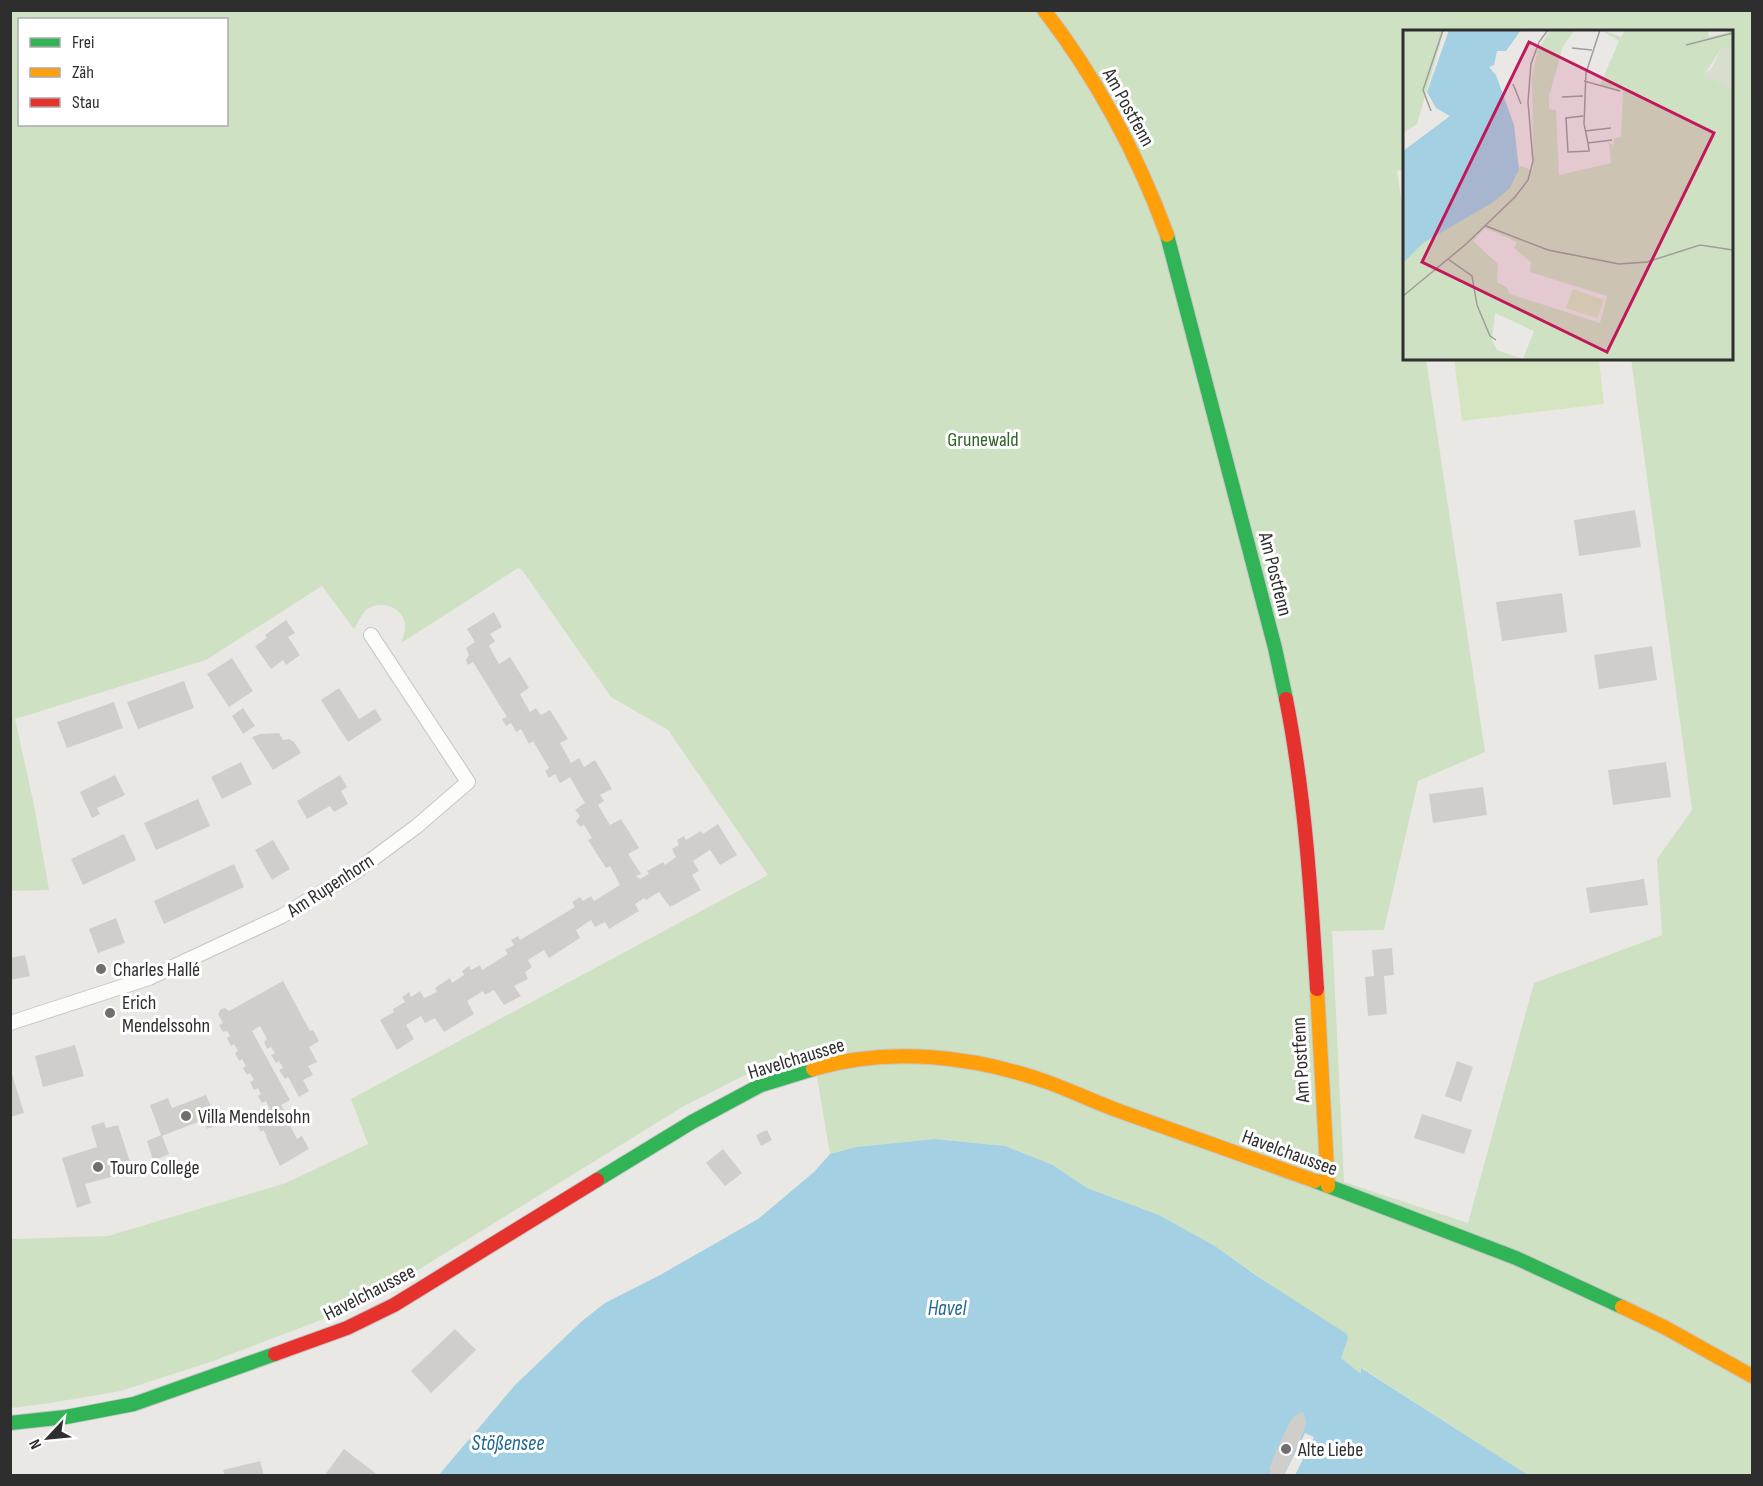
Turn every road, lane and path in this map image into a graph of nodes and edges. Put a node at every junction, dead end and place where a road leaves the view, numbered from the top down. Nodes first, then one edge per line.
1 (1044, 10) edge
2 (371, 635) dead end
3 (10, 1023) edge
4 (1328, 1186) junction
5 (1752, 1376) edge
6 (10, 1423) edge

1 - 4 street, Am Postfenn
2 - 3 street, Am Rupenhorn
4 - 5 street, Havelchaussee
4 - 6 street, Havelchaussee

